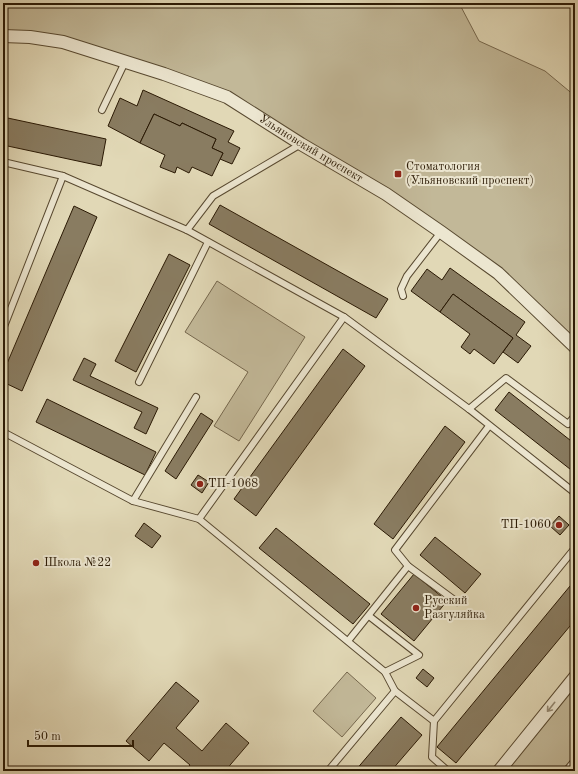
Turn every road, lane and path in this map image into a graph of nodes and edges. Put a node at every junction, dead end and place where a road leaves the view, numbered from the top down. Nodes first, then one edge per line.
1 (3, 36) edge
2 (125, 62) junction
3 (102, 110) dead end
4 (301, 144) junction
5 (3, 162) edge
6 (63, 176) junction
7 (187, 230) junction
8 (441, 232) junction
9 (208, 242) junction
10 (403, 296) dead end
11 (344, 317) junction
12 (3, 329) edge
13 (575, 347) edge
14 (139, 382) dead end
15 (196, 398) dead end
16 (469, 409) junction
17 (575, 416) edge
18 (489, 426) junction
19 (3, 432) edge
20 (575, 492) edge
21 (133, 501) junction
22 (199, 519) junction
23 (575, 548) edge
24 (408, 566) junction
25 (457, 602) dead end
26 (369, 616) junction
27 (348, 641) junction
28 (385, 672) junction
29 (575, 677) edge
30 (395, 691) junction
31 (434, 721) junction
32 (575, 765) edge
33 (328, 771) edge
34 (448, 771) edge
35 (499, 771) edge
36 (570, 771) edge

1 - 2 street, Ульяновский проспект
2 - 3 lane
2 - 4 street, Ульяновский проспект
4 - 7 lane
4 - 8 street, Ульяновский проспект
5 - 6 lane
6 - 7 lane
6 - 12 lane
7 - 9 lane
8 - 10 lane
8 - 13 street, Ульяновский проспект
9 - 11 lane
9 - 14 lane
11 - 16 lane
11 - 22 lane
15 - 21 lane
16 - 17 lane
16 - 18 lane
18 - 20 lane
18 - 24 lane
19 - 21 lane
21 - 22 lane
22 - 27 lane
23 - 31 lane
24 - 25 lane
24 - 26 lane
26 - 27 lane
26 - 28 lane
27 - 28 lane
28 - 30 lane
29 -> 35 street
30 - 31 lane
30 - 33 lane
31 - 34 lane
32 - 36 street

